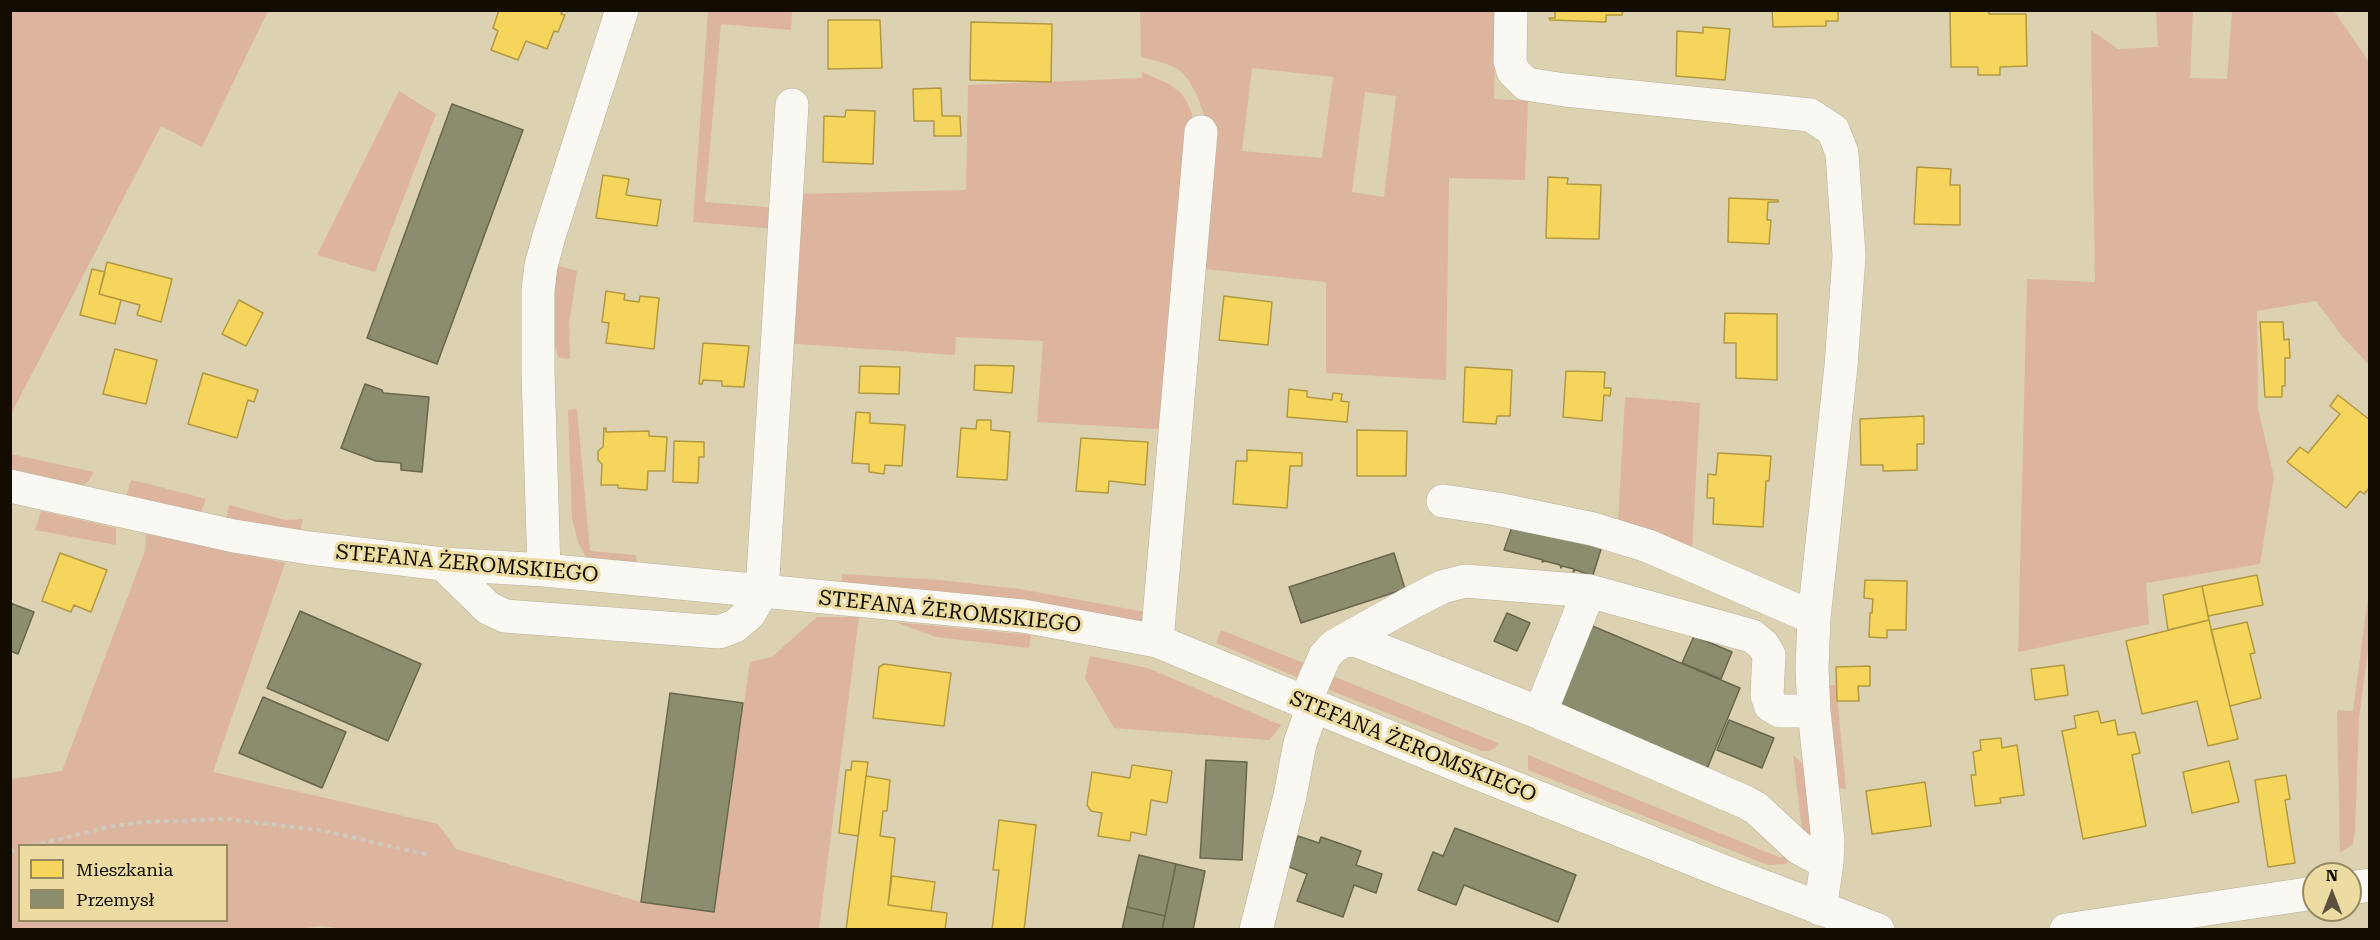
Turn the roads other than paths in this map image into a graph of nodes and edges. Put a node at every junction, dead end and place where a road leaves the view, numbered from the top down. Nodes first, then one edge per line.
1 (622, 10) edge
2 (1510, 10) edge
3 (792, 105) dead end
4 (1201, 132) dead end
5 (10, 486) edge
6 (1443, 501) dead end
7 (443, 564) junction
8 (544, 570) junction
9 (1589, 591) junction
10 (762, 592) junction
11 (1814, 618) junction
12 (1157, 641) junction
13 (1343, 641) junction
14 (1309, 706) junction
15 (1814, 711) junction
16 (1540, 714) junction
17 (1827, 863) junction
18 (2302, 895) edge
19 (1820, 909) junction
20 (1256, 930) edge
21 (1878, 930) edge
22 (2066, 930) edge

1 - 8 street
2 - 11 street
3 - 10 street
4 - 12 street
5 - 7 street, STEFANA ŻEROMSKIEGO
6 - 11 street
7 - 8 street, STEFANA ŻEROMSKIEGO
7 - 10 street
8 - 10 street, STEFANA ŻEROMSKIEGO
9 - 13 street
9 - 15 street
9 - 16 street
10 - 12 street, STEFANA ŻEROMSKIEGO
11 - 15 street
12 - 14 street, STEFANA ŻEROMSKIEGO
13 - 14 street
13 - 16 street
14 - 19 street, STEFANA ŻEROMSKIEGO
14 - 20 street
15 - 17 street
16 - 17 street
17 - 19 street
18 - 22 street
19 - 21 street, STEFANA ŻEROMSKIEGO

